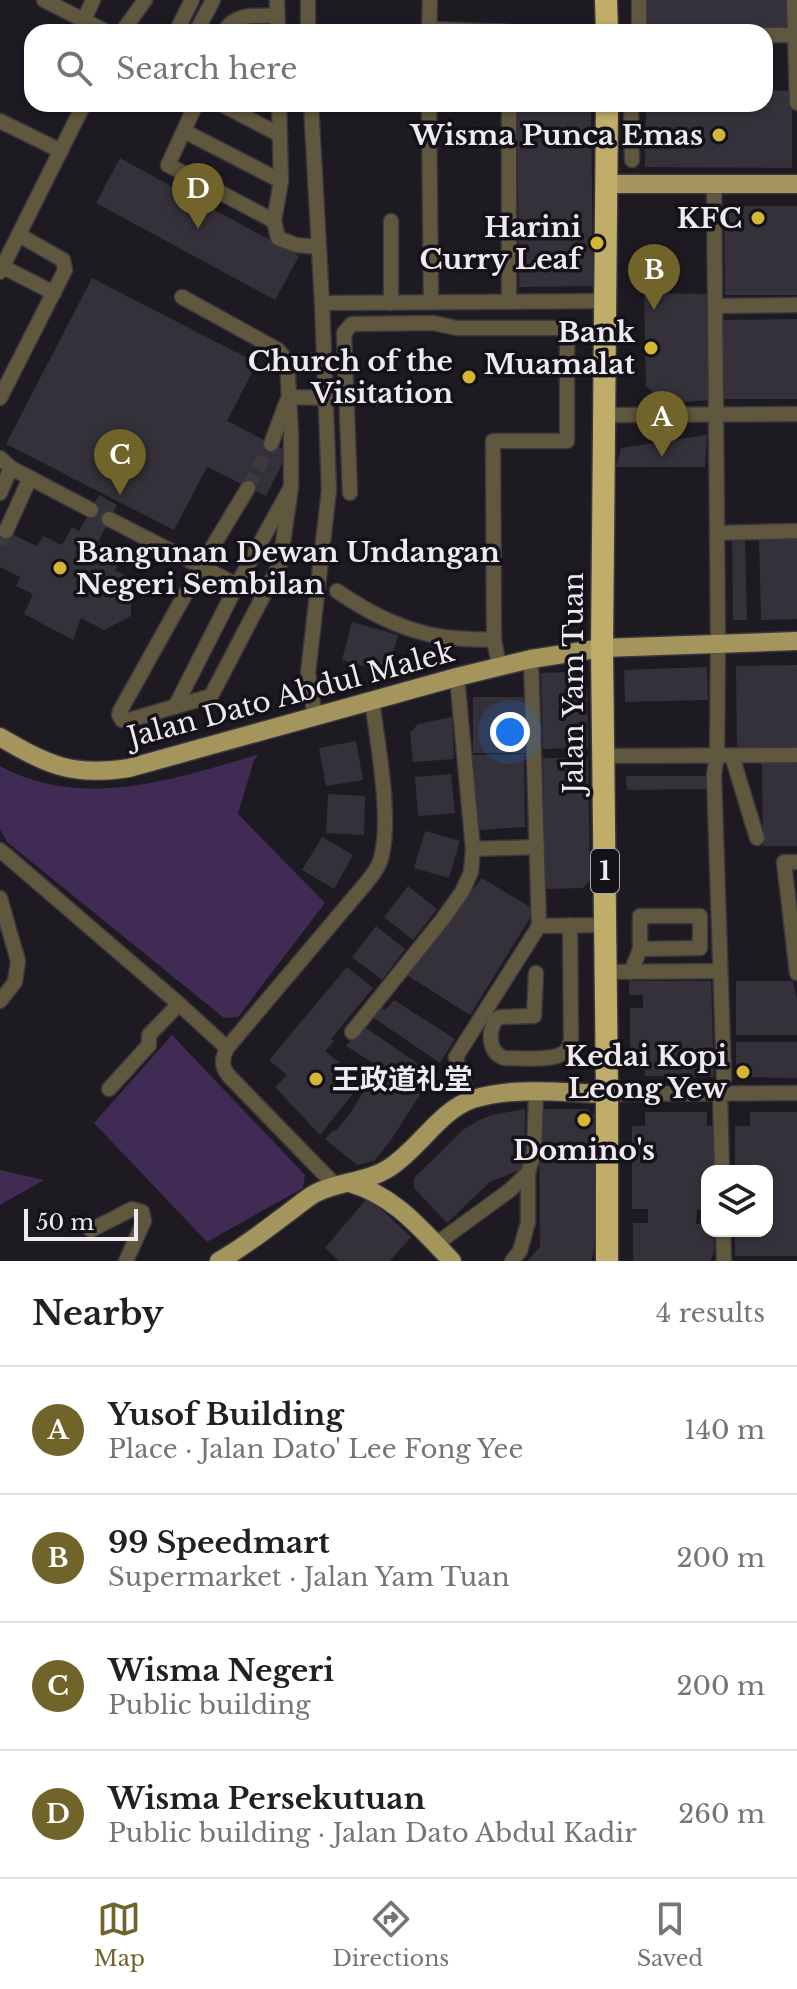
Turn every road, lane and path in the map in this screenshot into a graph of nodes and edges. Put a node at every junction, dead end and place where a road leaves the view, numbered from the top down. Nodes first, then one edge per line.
1 (44, 0) edge
2 (93, 0) edge
3 (145, 0) edge
4 (192, 0) edge
5 (213, 0) edge
6 (277, 0) edge
7 (308, 0) edge
8 (430, 0) edge
9 (606, 0) edge
10 (639, 0) edge
11 (794, 0) edge
12 (277, 16) junction
13 (84, 20) junction
14 (92, 24) edge
15 (128, 24) edge
16 (180, 24) edge
17 (200, 24) edge
18 (229, 24) edge
19 (278, 24) edge
20 (308, 24) edge
21 (429, 24) edge
22 (607, 24) edge
23 (639, 24) edge
24 (773, 35) edge
25 (795, 35) edge
26 (796, 57) edge
27 (797, 83) edge
28 (797, 103) edge
29 (80, 112) edge
30 (192, 112) edge
31 (236, 112) edge
32 (279, 112) edge
33 (311, 112) edge
34 (429, 112) edge
35 (509, 112) edge
36 (607, 112) edge
37 (631, 112) edge
38 (0, 121) edge
39 (184, 131) junction
40 (280, 135) junction
41 (61, 151) junction
42 (632, 160) dead end
43 (281, 181) junction
44 (607, 184) junction
45 (714, 184) junction
46 (797, 184) edge
47 (274, 221) junction
48 (391, 221) dead end
49 (19, 235) junction
50 (319, 247) junction
51 (1, 270) edge
52 (54, 293) junction
53 (182, 297) dead end
54 (606, 301) junction
55 (423, 302) junction
56 (514, 302) junction
57 (322, 303) junction
58 (391, 303) junction
59 (797, 305) edge
60 (715, 306) junction
61 (415, 323) junction
62 (518, 328) junction
63 (287, 361) junction
64 (324, 361) junction
65 (289, 397) junction
66 (0, 398) edge
67 (325, 398) junction
68 (716, 414) junction
69 (797, 414) edge
70 (605, 415) junction
71 (271, 444) tunnel mouth
72 (6, 463) edge
73 (30, 478) junction
74 (291, 487) junction
75 (248, 488) tunnel mouth
76 (0, 493) edge
77 (350, 493) dead end
78 (91, 510) dead end
79 (109, 519) dead end
80 (6, 531) dead end
81 (797, 531) edge
82 (717, 533) junction
83 (201, 566) junction
84 (237, 585) junction
85 (337, 591) dead end
86 (494, 640) junction
87 (797, 641) edge
88 (718, 643) junction
89 (602, 648) junction
90 (531, 659) junction
91 (499, 665) junction
92 (457, 677) junction
93 (372, 700) junction
94 (175, 707) junction
95 (315, 716) junction
96 (0, 737) edge
97 (725, 755) junction
98 (797, 755) edge
99 (603, 756) junction
100 (757, 838) dead end
101 (537, 847) junction
102 (473, 849) junction
103 (0, 850) edge
104 (797, 862) edge
105 (0, 898) edge
106 (570, 925) junction
107 (605, 925) junction
108 (539, 926) junction
109 (640, 949) junction
110 (720, 971) junction
111 (606, 972) junction
112 (631, 972) junction
113 (536, 973) dead end
114 (797, 973) edge
115 (0, 1001) edge
116 (179, 1004) junction
117 (352, 1032) dead end
118 (227, 1048) junction
119 (109, 1089) dead end
120 (720, 1092) junction
121 (536, 1093) junction
122 (797, 1093) edge
123 (607, 1094) junction
124 (469, 1101) junction
125 (722, 1165) edge
126 (528, 1173) junction
127 (342, 1184) junction
128 (91, 1230) dead end
129 (723, 1237) edge
130 (436, 1244) junction
131 (126, 1261) edge
132 (219, 1261) edge
133 (452, 1261) edge
134 (512, 1261) edge
135 (607, 1261) edge
136 (724, 1261) edge

1 - 13 street
2 - 13 street
3 - 15 street
4 - 16 street
5 - 17 street
6 - 12 street
7 - 20 street
8 - 21 street
9 - 22 highway
10 - 23 street
11 - 25 street
12 - 18 street
12 - 19 street
13 - 14 street
24 - 25 street
25 - 26 street
26 - 27 street
27 - 28 street
29 - 41 street
30 - 39 street
31 - 40 street
32 - 40 street
33 - 50 street
34 - 55 street
35 - 56 street
36 - 44 highway, Jalan Yam Tuan / 1
37 - 42 street
38 - 41 street
39 - 43 street
39 - 47 street
40 - 43 street
41 - 49 street
43 - 47 street
44 - 45 main road
44 - 54 highway, Jalan Yam Tuan / 1
45 - 46 main road
45 - 60 street
47 - 50 street
48 - 58 street
49 - 51 street
49 - 52 street
50 - 57 street
51 - 52 street
52 - 66 street
53 - 63 street
54 - 56 street
54 - 70 highway, Jalan Yam Tuan / 1
55 - 56 street
55 - 58 street
55 - 61 street
56 - 62 street
57 - 58 street
57 - 64 street
59 - 60 street
60 - 68 street
61 - 62 street
61 - 77 street
62 - 86 street
63 - 64 street
63 - 65 street
64 - 67 street
65 - 67 street
65 - 71 street
65 - 74 street
67 - 95 street
68 - 69 street
68 - 70 street
68 - 82 street
70 - 89 highway, Jalan Yam Tuan / 1
72 - 73 street
72 - 76 street
73 - 78 street
73 - 80 street
74 - 84 street
74 - 94 street
75 - 83 street
79 - 83 street
81 - 82 street
82 - 88 street
83 - 84 street
83 - 94 street
84 - 94 street
85 - 86 street
86 - 91 street
87 - 88 main road, Jalan Dato Abdul Malek
88 - 89 main road, Jalan Dato Abdul Malek
88 - 97 street
89 - 90 main road, Jalan Dato Abdul Malek
89 - 99 highway, Jalan Yam Tuan / 1
90 - 91 main road, Jalan Dato Abdul Malek
90 - 101 street
91 - 92 main road, Jalan Dato Abdul Malek
92 - 93 main road, Jalan Dato Abdul Malek
92 - 102 street
93 - 95 main road, Jalan Dato Abdul Malek
93 - 118 street
95 - 96 main road, Jalan Dato Abdul Malek
97 - 98 street
97 - 99 street
97 - 100 street
97 - 110 street
99 - 107 highway, Jalan Yam Tuan / 1
101 - 102 street
101 - 108 street
102 - 117 street
103 - 116 street
104 - 114 street
105 - 115 street
106 - 107 street
106 - 108 street
106 - 113 street
107 - 111 highway, Jalan Yam Tuan / 1
108 - 124 street
109 - 109 street
109 - 112 street
110 - 112 street
110 - 120 street
111 - 112 street
111 - 123 highway, Jalan Yam Tuan / 1
116 - 118 street
116 - 119 street
118 - 127 street
120 - 122 street
120 - 123 street
120 - 125 street
121 - 123 main road
121 - 124 main road
121 - 126 street
123 - 135 highway, Jalan Yam Tuan / 1
124 - 127 main road
126 - 130 street
126 - 134 street
127 - 130 main road
127 - 132 main road
128 - 131 street
129 - 136 street
130 - 133 main road

